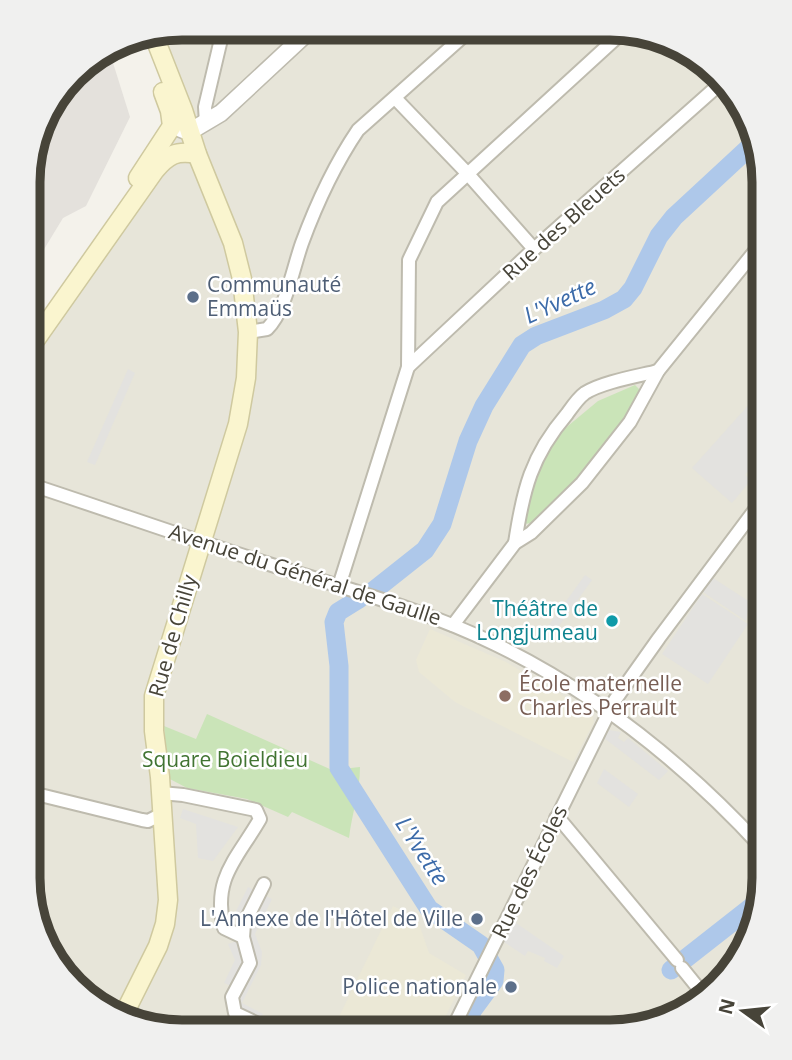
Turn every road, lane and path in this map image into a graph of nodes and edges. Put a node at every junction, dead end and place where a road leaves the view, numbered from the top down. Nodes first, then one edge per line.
1 (221, 40) edge
2 (300, 40) edge
3 (459, 40) edge
4 (614, 40) edge
5 (156, 43) edge
6 (145, 46) edge
7 (715, 88) edge
8 (395, 98) junction
9 (206, 123) junction
10 (172, 126) junction
11 (189, 132) junction
12 (197, 154) junction
13 (467, 173) junction
14 (534, 249) junction
15 (95, 252) junction
16 (752, 255) edge
17 (248, 332) junction
18 (40, 333) edge
19 (408, 367) junction
20 (658, 371) junction
21 (40, 488) edge
22 (752, 514) edge
23 (201, 542) junction
24 (515, 543) junction
25 (339, 586) junction
26 (453, 625) junction
27 (609, 713) junction
28 (161, 793) junction
29 (40, 795) edge
30 (162, 814) junction
31 (556, 818) junction
32 (751, 837) edge
33 (264, 884) dead end
34 (243, 937) junction
35 (698, 988) edge
36 (127, 1008) edge
37 (250, 1020) edge
38 (456, 1020) edge

1 - 9 street
2 - 9 street
3 - 8 street
4 - 13 street
5 - 11 main road, Rue de Chilly
6 - 10 main road
7 - 14 street, Rue des Bleuets
8 - 13 street
8 - 17 street
9 - 11 street
10 - 11 street
10 - 15 main road
11 - 12 main road, Rue de Chilly
12 - 15 main road
12 - 17 main road, Rue de Chilly
13 - 14 street
13 - 19 street
14 - 19 street, Rue des Bleuets
15 - 18 main road
16 - 20 street
17 - 23 main road, Rue de Chilly
19 - 25 street
20 - 24 street
20 - 24 street
21 - 23 street, Avenue du Général de Gaulle
22 - 27 street, Rue des Écoles
23 - 25 street, Avenue du Général de Gaulle
23 - 28 main road, Rue de Chilly
24 - 26 street
25 - 26 street, Avenue du Général de Gaulle
26 - 27 street, Avenue du Général de Gaulle
27 - 31 street, Rue des Écoles
27 - 32 street, Avenue du Général de Gaulle
28 - 30 main road, Rue de Chilly
28 - 34 street
29 - 30 street
30 - 36 main road, Rue de Chilly
31 - 35 street
31 - 38 street, Rue des Écoles
33 - 34 street
34 - 37 street

